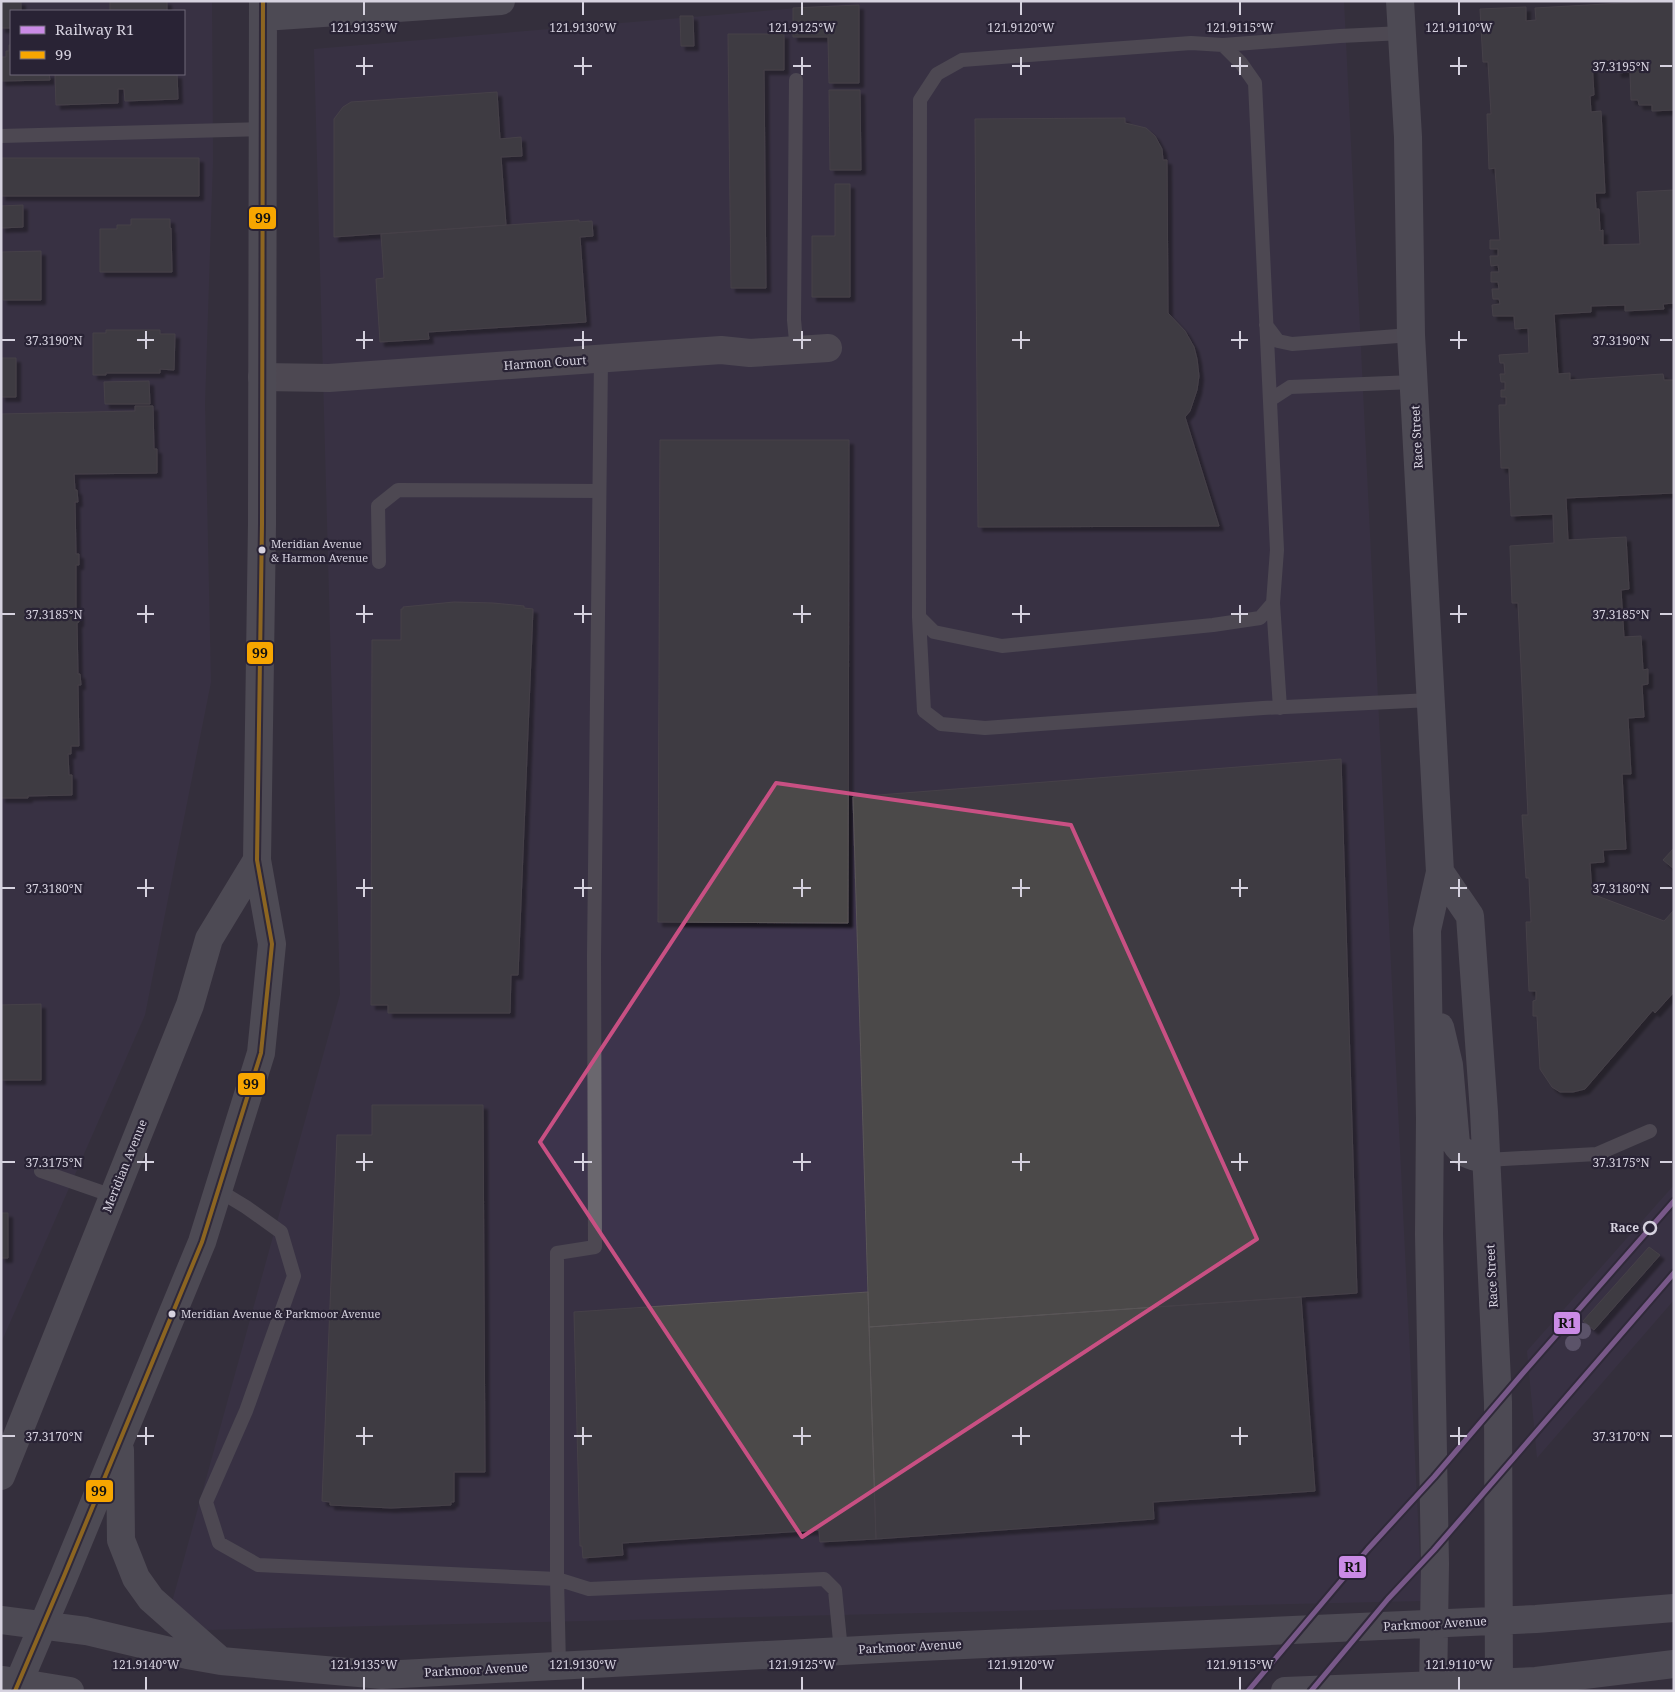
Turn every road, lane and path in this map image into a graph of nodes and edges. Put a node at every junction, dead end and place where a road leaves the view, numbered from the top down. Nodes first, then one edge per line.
1 (501, 1) edge
2 (1400, 1) edge
3 (263, 9) edge
4 (1402, 33) junction
5 (1223, 45) junction
6 (796, 80) dead end
7 (262, 129) junction
8 (1, 136) edge
9 (1266, 325) junction
10 (1411, 335) junction
11 (828, 348) dead end
12 (797, 351) junction
13 (601, 359) junction
14 (262, 378) junction
15 (1414, 382) junction
16 (1270, 400) junction
17 (599, 491) junction
18 (379, 562) dead end
19 (1273, 603) junction
20 (919, 618) junction
21 (1431, 700) junction
22 (1280, 708) junction
23 (257, 860) junction
24 (1440, 872) junction
25 (1428, 997) junction
26 (1650, 1132) dead end
27 (1486, 1160) junction
28 (41, 1171) dead end
29 (218, 1190) junction
30 (113, 1196) junction
31 (24, 1418) junction
32 (120, 1441) junction
33 (1, 1442) edge
34 (1, 1476) edge
35 (557, 1579) junction
36 (1674, 1608) edge
37 (1, 1620) edge
38 (1500, 1621) junction
39 (1434, 1624) junction
40 (44, 1626) junction
41 (841, 1651) junction
42 (221, 1661) junction
43 (1674, 1664) edge
44 (559, 1666) junction
45 (12, 1684) edge
46 (1499, 1686) edge
47 (1433, 1688) edge
48 (70, 1691) edge
49 (1285, 1691) edge

1 - 3 main road
2 - 4 main road, Race Street
3 - 7 main road
4 - 5 lane
4 - 10 main road, Race Street
5 - 9 lane
5 - 20 lane
6 - 12 lane
7 - 8 lane
7 - 14 main road
9 - 10 lane
9 - 16 lane
10 - 15 main road, Race Street
11 - 12 street, Harmon Court
12 - 13 street, Harmon Court
13 - 14 street, Harmon Court
13 - 17 lane
14 - 23 main road
15 - 16 lane
15 - 21 main road, Race Street
16 - 19 lane
17 - 18 lane
17 - 35 lane
19 - 20 lane
19 - 22 lane
20 - 22 lane
21 - 22 lane
21 - 24 main road, Race Street
23 - 29 main road
23 - 30 main road, Meridian Avenue
24 - 25 main road, Race Street
24 - 27 main road, Race Street
25 - 27 main road
25 - 39 main road, Race Street
26 - 27 lane
27 - 38 main road, Race Street
28 - 30 lane
29 - 32 main road
29 - 35 lane
30 - 31 main road, Meridian Avenue
31 - 33 main road
31 - 34 main road, Meridian Avenue
32 - 40 main road
32 - 42 main road
35 - 41 lane
35 - 44 lane
36 - 38 main road, Parkmoor Avenue
37 - 40 main road, Parkmoor Avenue
38 - 39 main road, Parkmoor Avenue
38 - 46 main road, Race Street
39 - 41 main road, Parkmoor Avenue
39 - 47 main road, Race Street
40 - 42 main road, Parkmoor Avenue
40 - 45 main road
41 - 44 main road, Parkmoor Avenue
42 - 44 main road, Parkmoor Avenue
43 - 46 main road
45 - 48 main road
46 - 47 main road
47 - 49 main road

